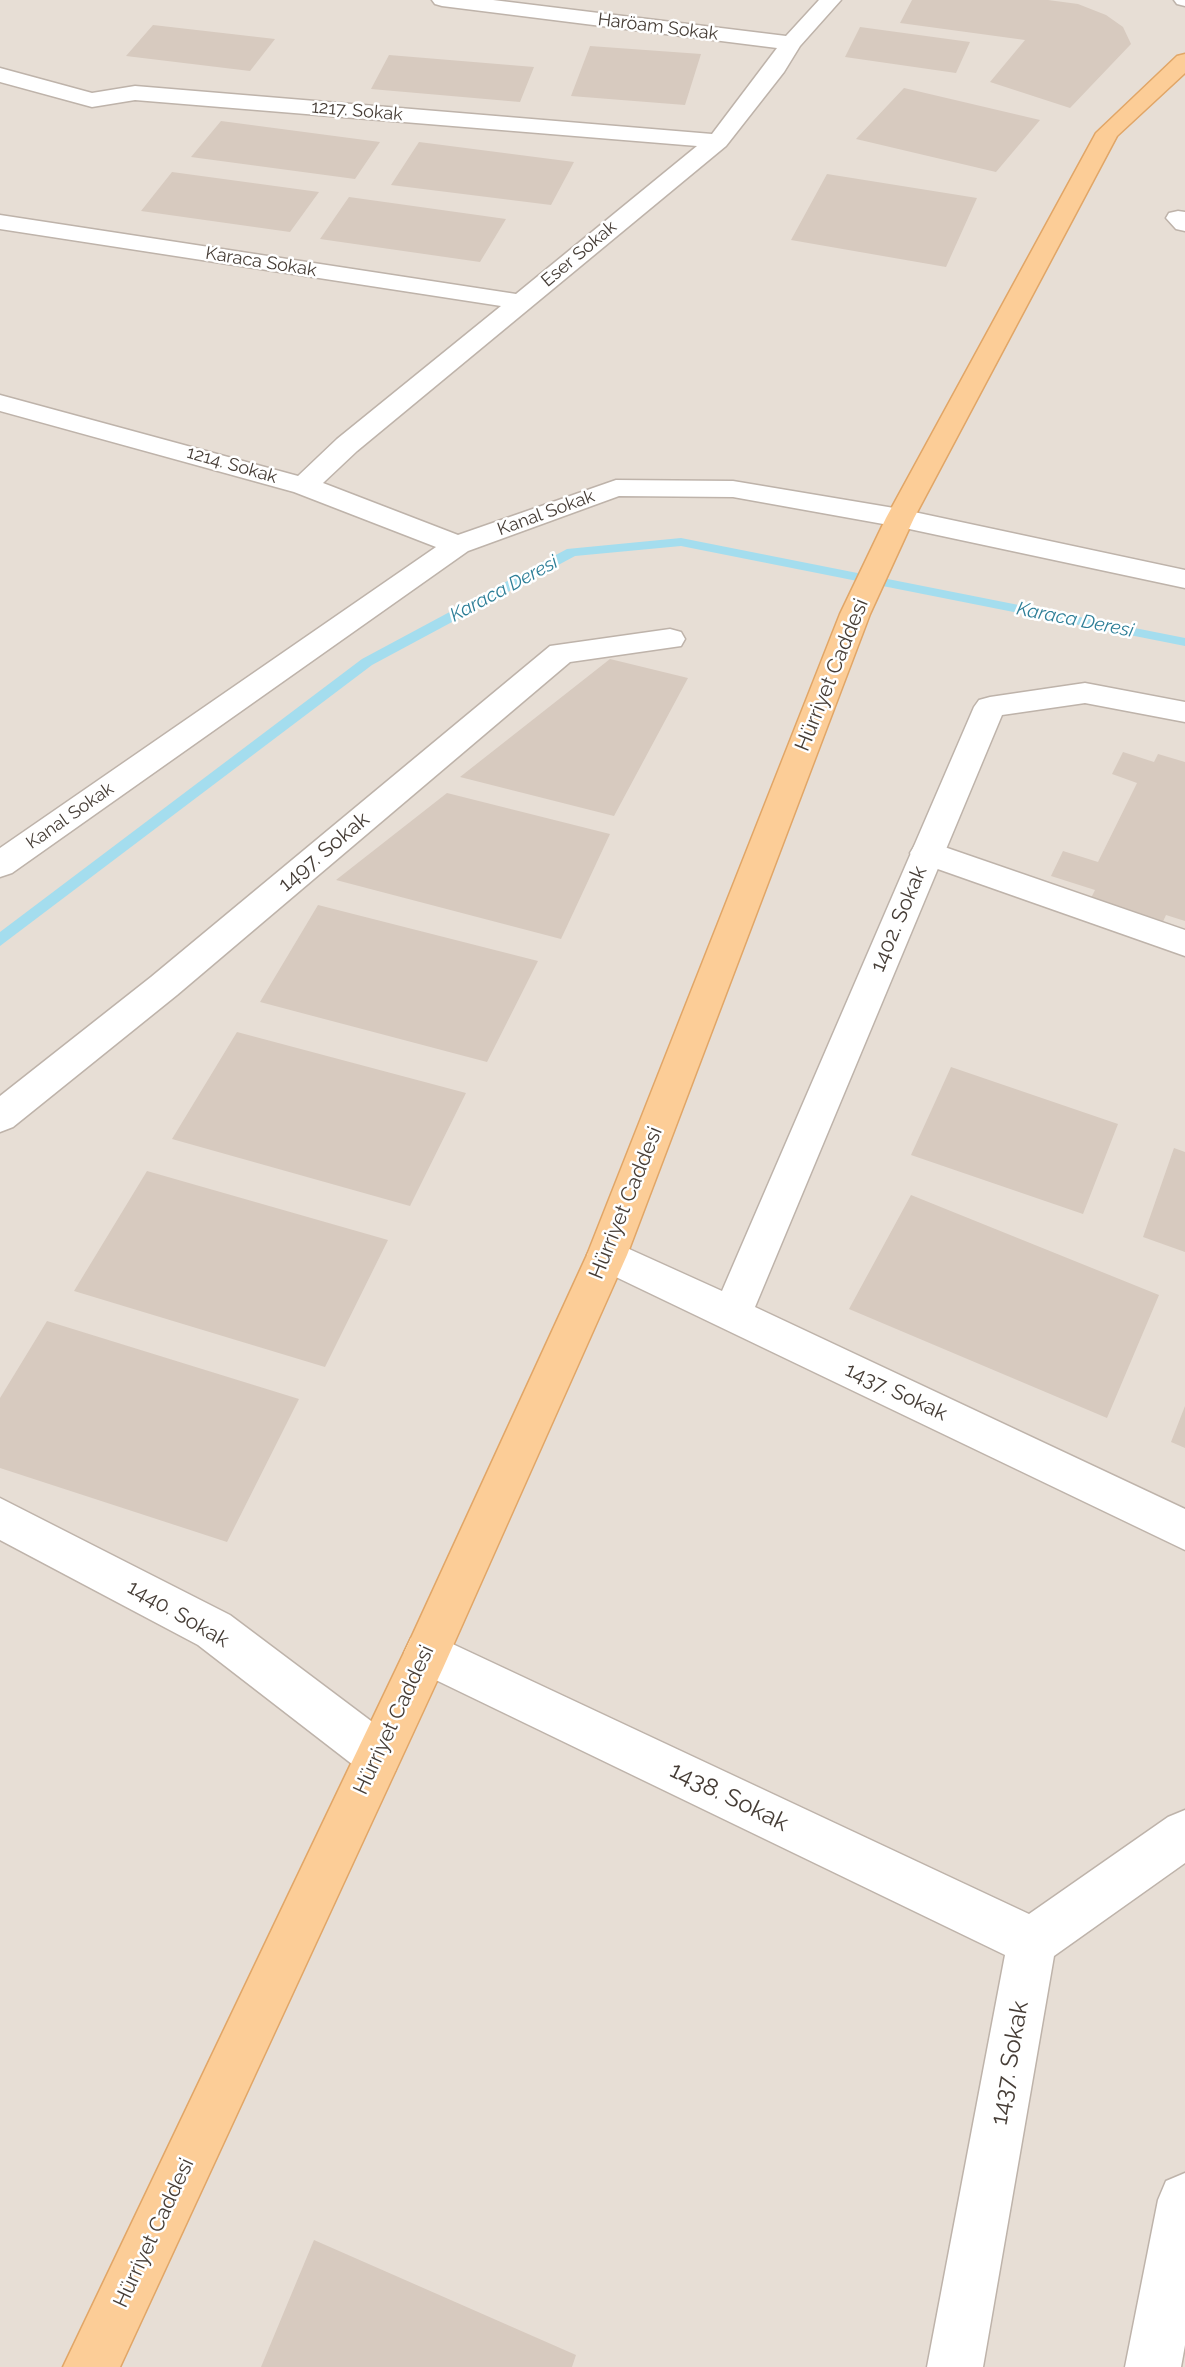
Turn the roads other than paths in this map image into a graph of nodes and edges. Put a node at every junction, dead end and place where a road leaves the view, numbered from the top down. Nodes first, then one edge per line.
1 (442, 0) edge
2 (831, 0) edge
3 (791, 43) junction
4 (1185, 61) edge
5 (0, 75) edge
6 (718, 141) junction
7 (0, 222) edge
8 (522, 302) junction
9 (0, 403) edge
10 (304, 486) junction
11 (894, 531) junction
12 (458, 545) junction
13 (1185, 579) edge
14 (670, 639) dead end
15 (1185, 712) edge
16 (928, 853) junction
17 (0, 865) edge
18 (1185, 943) edge
19 (0, 1117) edge
20 (607, 1255) junction
21 (732, 1314) junction
22 (0, 1518) edge
23 (1185, 1530) edge
24 (427, 1653) junction
25 (378, 1755) junction
26 (1185, 1834) edge
27 (1032, 1942) junction
28 (1185, 2200) edge
29 (91, 2367) edge
30 (955, 2367) edge
31 (1153, 2367) edge

1 - 3 street, Haröam Sokak
2 - 3 street, Eser Sokak
3 - 6 street, Eser Sokak
4 - 11 main road, Hürriyet Caddesi
5 - 6 street, 1217. Sokak
6 - 8 street, Eser Sokak
7 - 8 street, Karaca Sokak
8 - 10 street, Eser Sokak
9 - 10 street, 1214. Sokak
10 - 12 street, 1214. Sokak
11 - 12 street, Kanal Sokak
11 - 13 street, Kanal Sokak
11 - 20 main road, Hürriyet Caddesi
12 - 17 street, Kanal Sokak
14 - 19 street, 1497. Sokak
15 - 16 street, 1402. Sokak
16 - 18 street
16 - 21 street, 1402. Sokak
20 - 21 street, 1437. Sokak
20 - 24 main road, Hürriyet Caddesi
21 - 23 street, 1437. Sokak
22 - 25 street, 1440. Sokak
24 - 25 main road, Hürriyet Caddesi
24 - 27 street, 1438. Sokak
25 - 29 main road, Hürriyet Caddesi
26 - 27 street
27 - 30 street, 1437. Sokak
28 - 31 street

